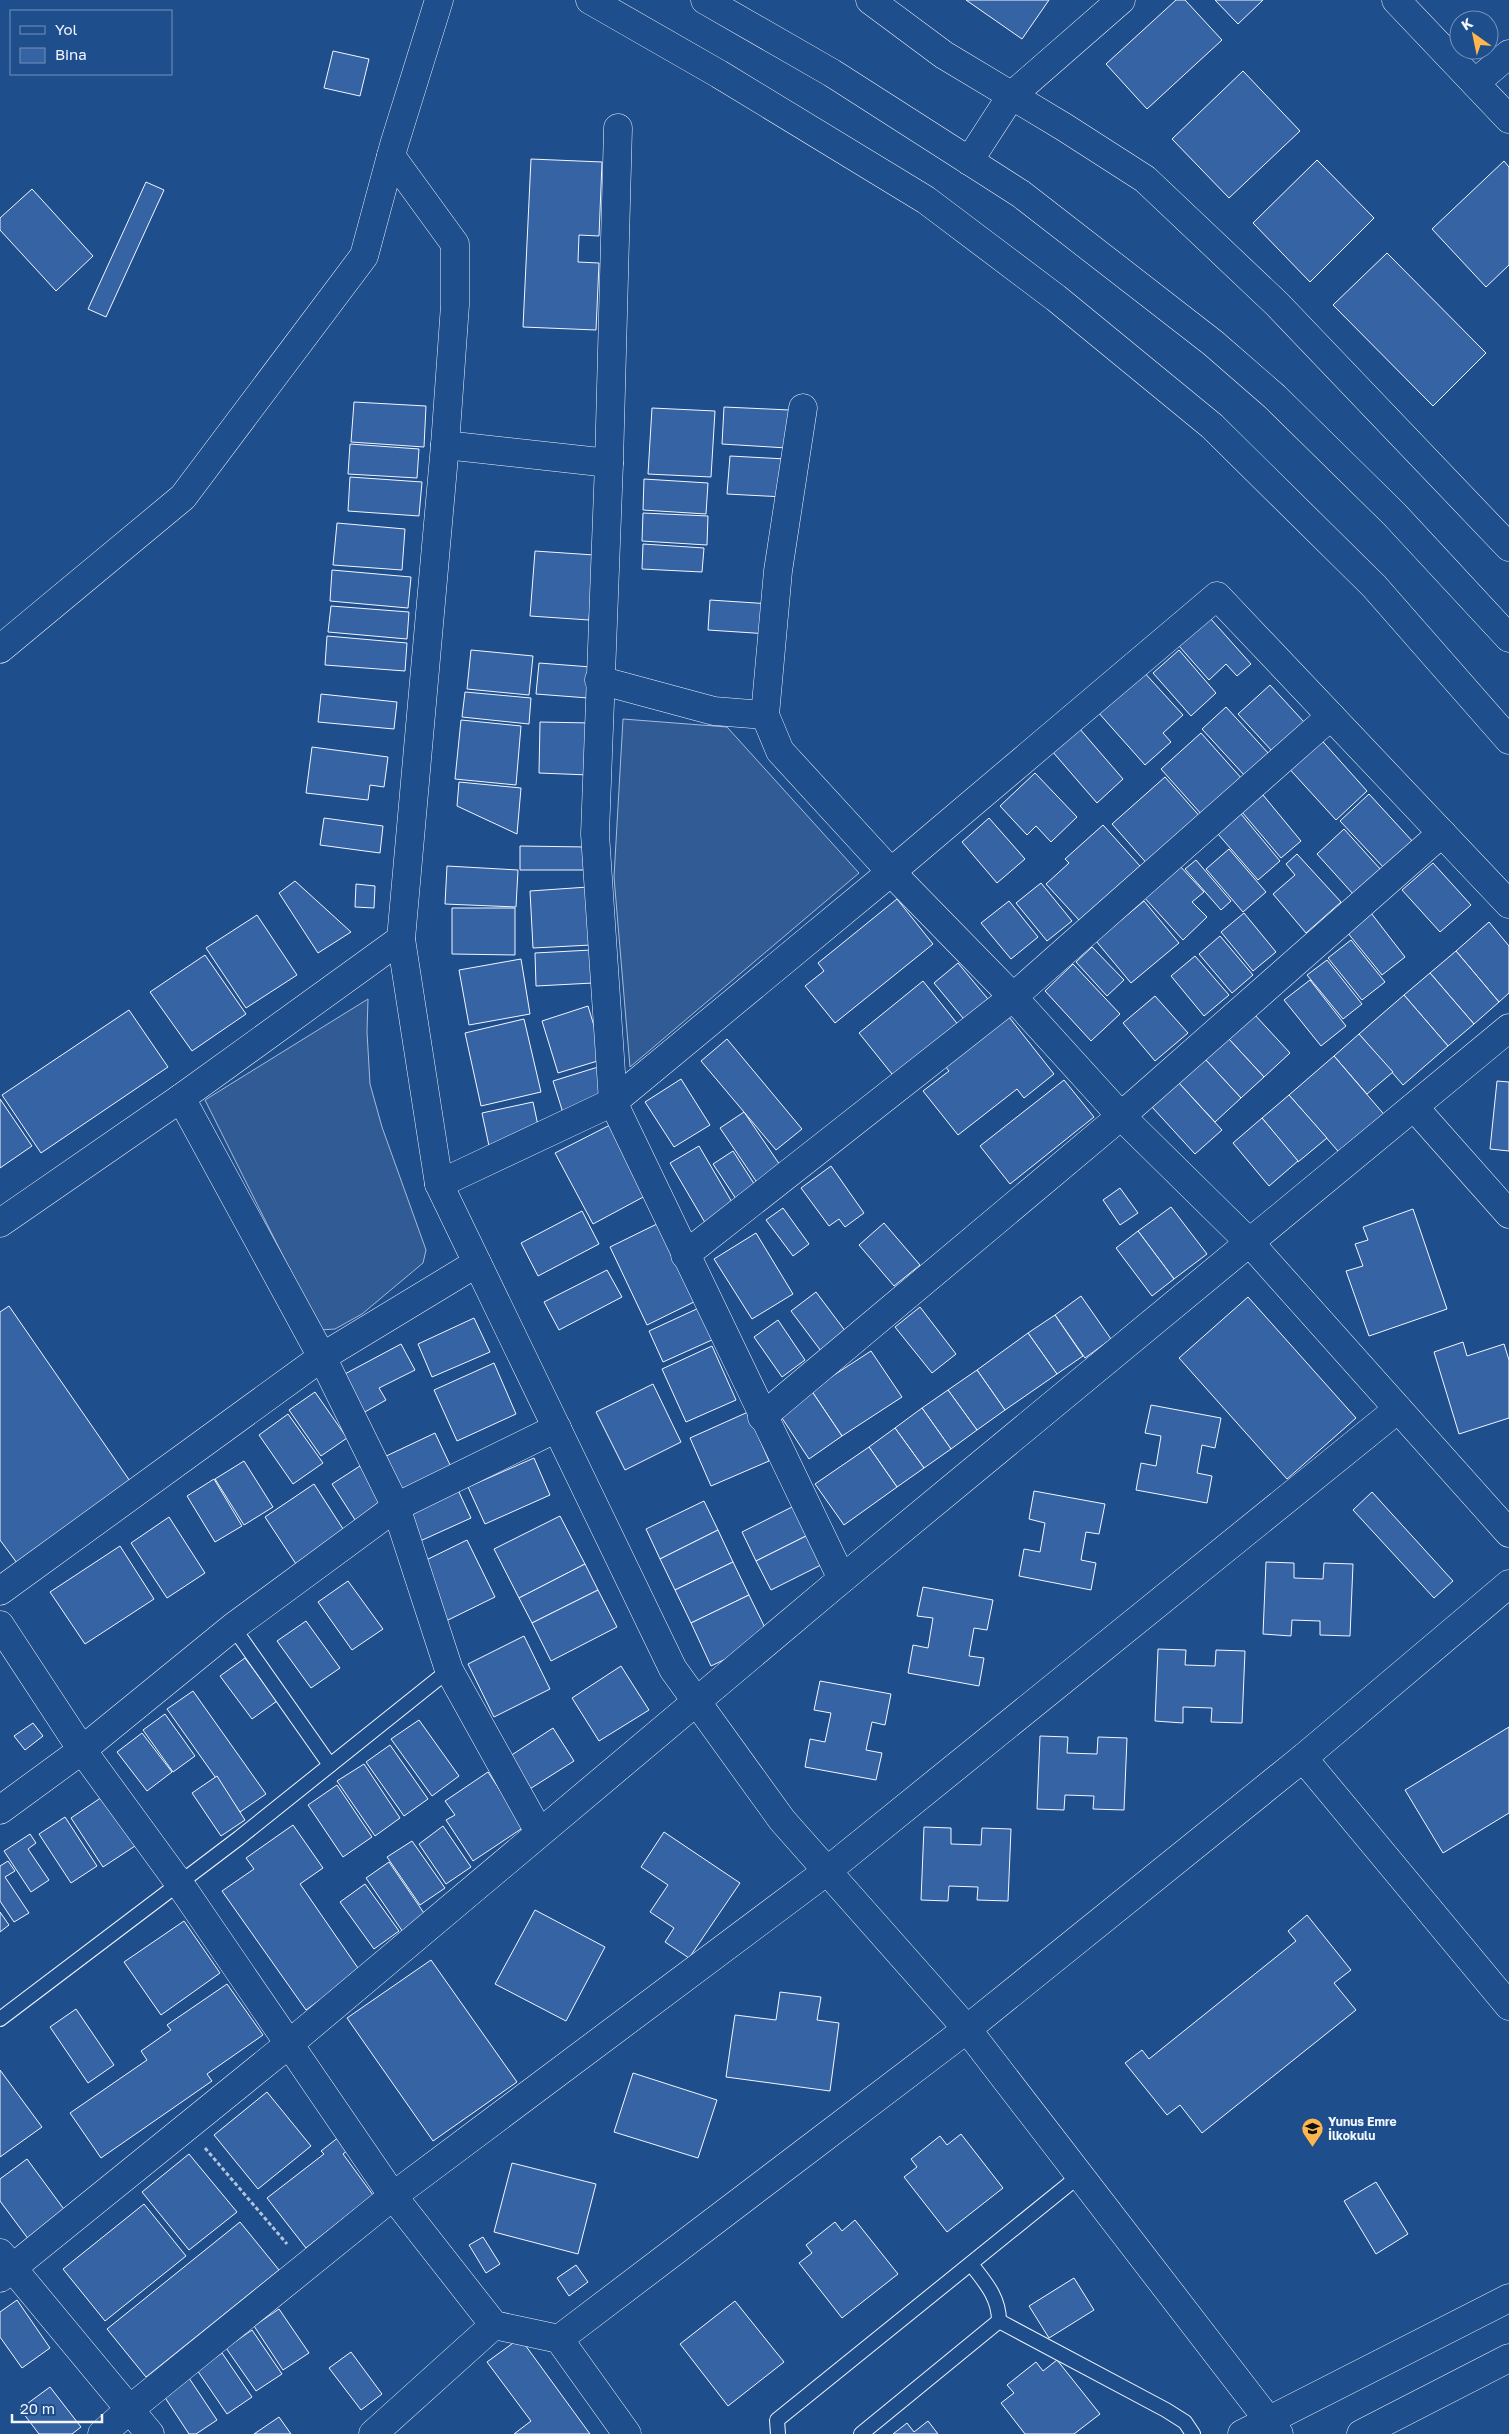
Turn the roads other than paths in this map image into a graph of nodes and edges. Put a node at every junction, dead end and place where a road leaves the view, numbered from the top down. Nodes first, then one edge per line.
1 (439, 0) edge
2 (590, 0) edge
3 (704, 0) edge
4 (870, 0) edge
5 (1121, 0) edge
6 (1396, 0) edge
7 (1509, 54) edge
8 (1475, 83) junction
9 (1011, 96) junction
10 (1509, 119) edge
11 (618, 128) dead end
12 (391, 156) junction
13 (969, 160) junction
14 (803, 408) dead end
15 (445, 445) junction
16 (609, 463) junction
17 (1509, 547) edge
18 (1509, 638) edge
19 (0, 649) edge
20 (599, 680) junction
21 (764, 715) junction
22 (1331, 716) junction
23 (1509, 740) edge
24 (1442, 833) junction
25 (891, 872) junction
26 (1509, 904) edge
27 (401, 938) junction
28 (1013, 997) junction
29 (1509, 1028) edge
30 (181, 1098) junction
31 (613, 1102) junction
32 (1414, 1107) junction
33 (1121, 1116) junction
34 (439, 1184) junction
35 (1509, 1214) edge
36 (0, 1223) edge
37 (1250, 1243) junction
38 (685, 1255) junction
39 (478, 1264) junction
40 (322, 1357) junction
41 (1398, 1408) junction
42 (762, 1417) junction
43 (557, 1428) junction
44 (396, 1506) junction
45 (1509, 1533) edge
46 (842, 1579) junction
47 (1509, 1584) edge
48 (0, 1591) edge
49 (0, 1625) edge
50 (234, 1627) junction
51 (449, 1670) junction
52 (697, 1703) junction
53 (82, 1750) junction
54 (1303, 1758) junction
55 (330, 1765) junction
56 (0, 1810) edge
57 (539, 1832) junction
58 (827, 1872) junction
59 (179, 1884) junction
60 (1509, 2006) edge
61 (0, 2019) edge
62 (967, 2030) junction
63 (289, 2044) junction
64 (1079, 2176) junction
65 (393, 2196) junction
66 (970, 2264) junction
67 (4, 2267) edge
68 (1509, 2298) edge
69 (999, 2321) junction
70 (494, 2325) junction
71 (559, 2339) junction
72 (1509, 2358) edge
73 (130, 2409) junction
74 (1274, 2428) edge
75 (102, 2434) edge
76 (150, 2434) edge
77 (373, 2434) edge
78 (627, 2434) edge
79 (778, 2434) edge
80 (862, 2434) edge
81 (1193, 2434) edge
82 (1242, 2434) edge
83 (1361, 2434) edge

1 - 12 main road
2 - 23 main road
3 - 13 main road
4 - 9 main road
5 - 9 main road
6 - 8 main road
7 - 8 main road
8 - 10 main road
9 - 13 main road
9 - 17 main road
11 - 16 main road
12 - 15 main road
12 - 19 main road
13 - 18 main road
14 - 21 main road
15 - 16 main road
15 - 27 main road
16 - 20 main road
20 - 21 main road
20 - 31 main road
21 - 25 main road
22 - 24 main road
22 - 25 main road
22 - 28 main road
24 - 26 main road
24 - 33 main road
25 - 28 main road
25 - 31 main road
27 - 30 main road
27 - 34 main road
28 - 33 main road
28 - 38 main road
29 - 32 main road
30 - 36 main road
30 - 40 main road
31 - 34 main road
31 - 38 main road
32 - 35 main road
32 - 37 main road
33 - 37 main road
33 - 42 main road
34 - 39 main road
37 - 41 main road
37 - 46 main road
38 - 42 main road
39 - 40 main road
39 - 43 main road
40 - 44 main road
40 - 48 main road
41 - 45 main road
41 - 58 main road
42 - 46 main road
43 - 44 main road
43 - 52 main road
44 - 50 main road
44 - 51 main road
46 - 52 main road
47 - 54 main road
49 - 53 main road
50 - 53 main road
50 - 55 lane
51 - 55 lane
51 - 57 main road
52 - 57 main road
52 - 58 main road
53 - 56 main road
53 - 59 main road
54 - 60 main road
54 - 62 main road
55 - 59 lane
57 - 63 main road
58 - 62 main road
58 - 65 main road
59 - 61 lane
59 - 63 main road
62 - 64 main road
62 - 71 main road
63 - 65 main road
63 - 67 main road
64 - 66 lane
64 - 74 main road
65 - 70 main road
65 - 73 main road
66 - 69 lane
66 - 79 lane
67 - 73 main road
68 - 74 main road
69 - 80 lane
69 - 81 lane
70 - 71 main road
70 - 77 main road
71 - 78 main road
72 - 83 main road
73 - 75 main road
73 - 76 main road
74 - 82 main road

